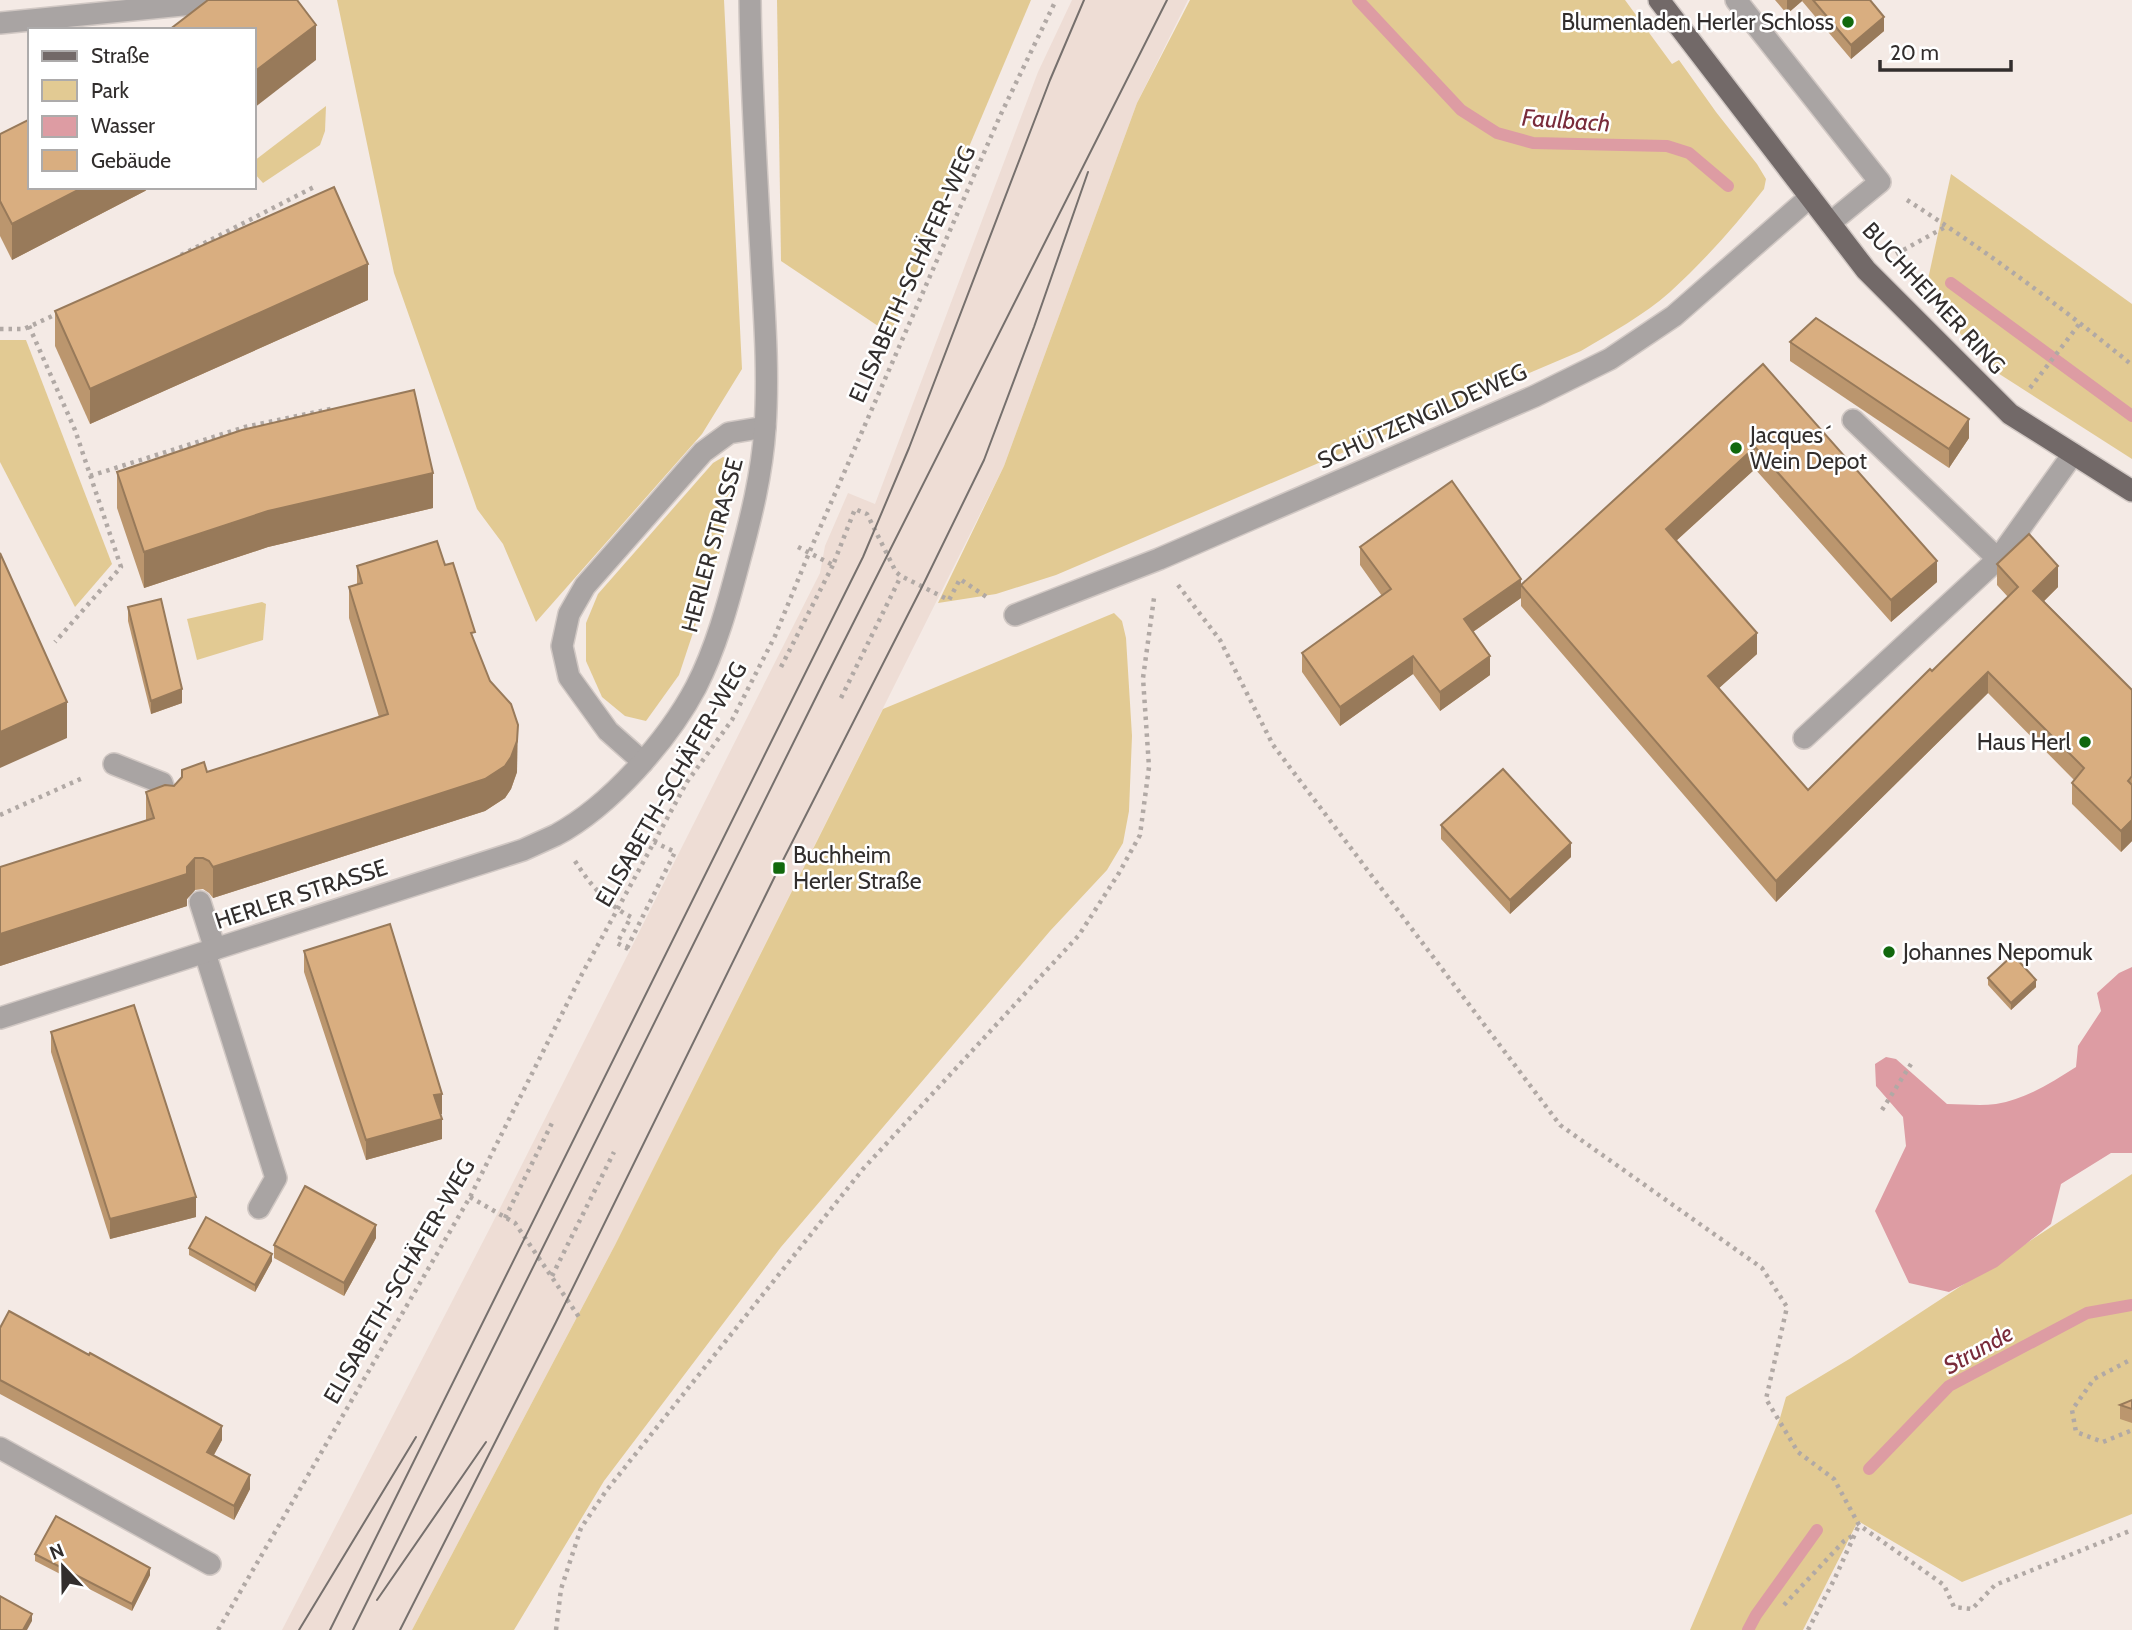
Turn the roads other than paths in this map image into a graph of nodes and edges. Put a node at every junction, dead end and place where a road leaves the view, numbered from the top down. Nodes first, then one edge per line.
1 (750, 0) edge
2 (1659, 0) edge
3 (1736, 0) edge
4 (213, 2) edge
5 (0, 23) edge
6 (1810, 197) junction
7 (1830, 223) junction
8 (1853, 421) dead end
9 (765, 427) junction
10 (2073, 454) junction
11 (2132, 491) edge
12 (1998, 559) junction
13 (1016, 615) road end
14 (1804, 738) dead end
15 (643, 762) junction
16 (114, 764) road end
17 (169, 805) edge
18 (200, 902) edge
19 (210, 951) junction
20 (0, 1018) edge
21 (260, 1208) dead end
22 (0, 1448) edge
23 (211, 1564) dead end

1 - 9 street, HERLER STRASSE
2 - 6 main road, BUCHHEIMER RING
3 - 7 street
4 - 5 street
6 - 7 main road, BUCHHEIMER RING
6 - 13 street, SCHÜTZENGILDEWEG
7 - 10 main road, BUCHHEIMER RING
8 - 12 street
9 - 15 street, HERLER STRASSE
9 - 15 street
10 - 11 main road, BUCHHEIMER RING
10 - 12 street
12 - 14 street
15 - 19 street, HERLER STRASSE
16 - 17 street
18 - 19 street
19 - 20 street, HERLER STRASSE
19 - 21 street
22 - 23 street

